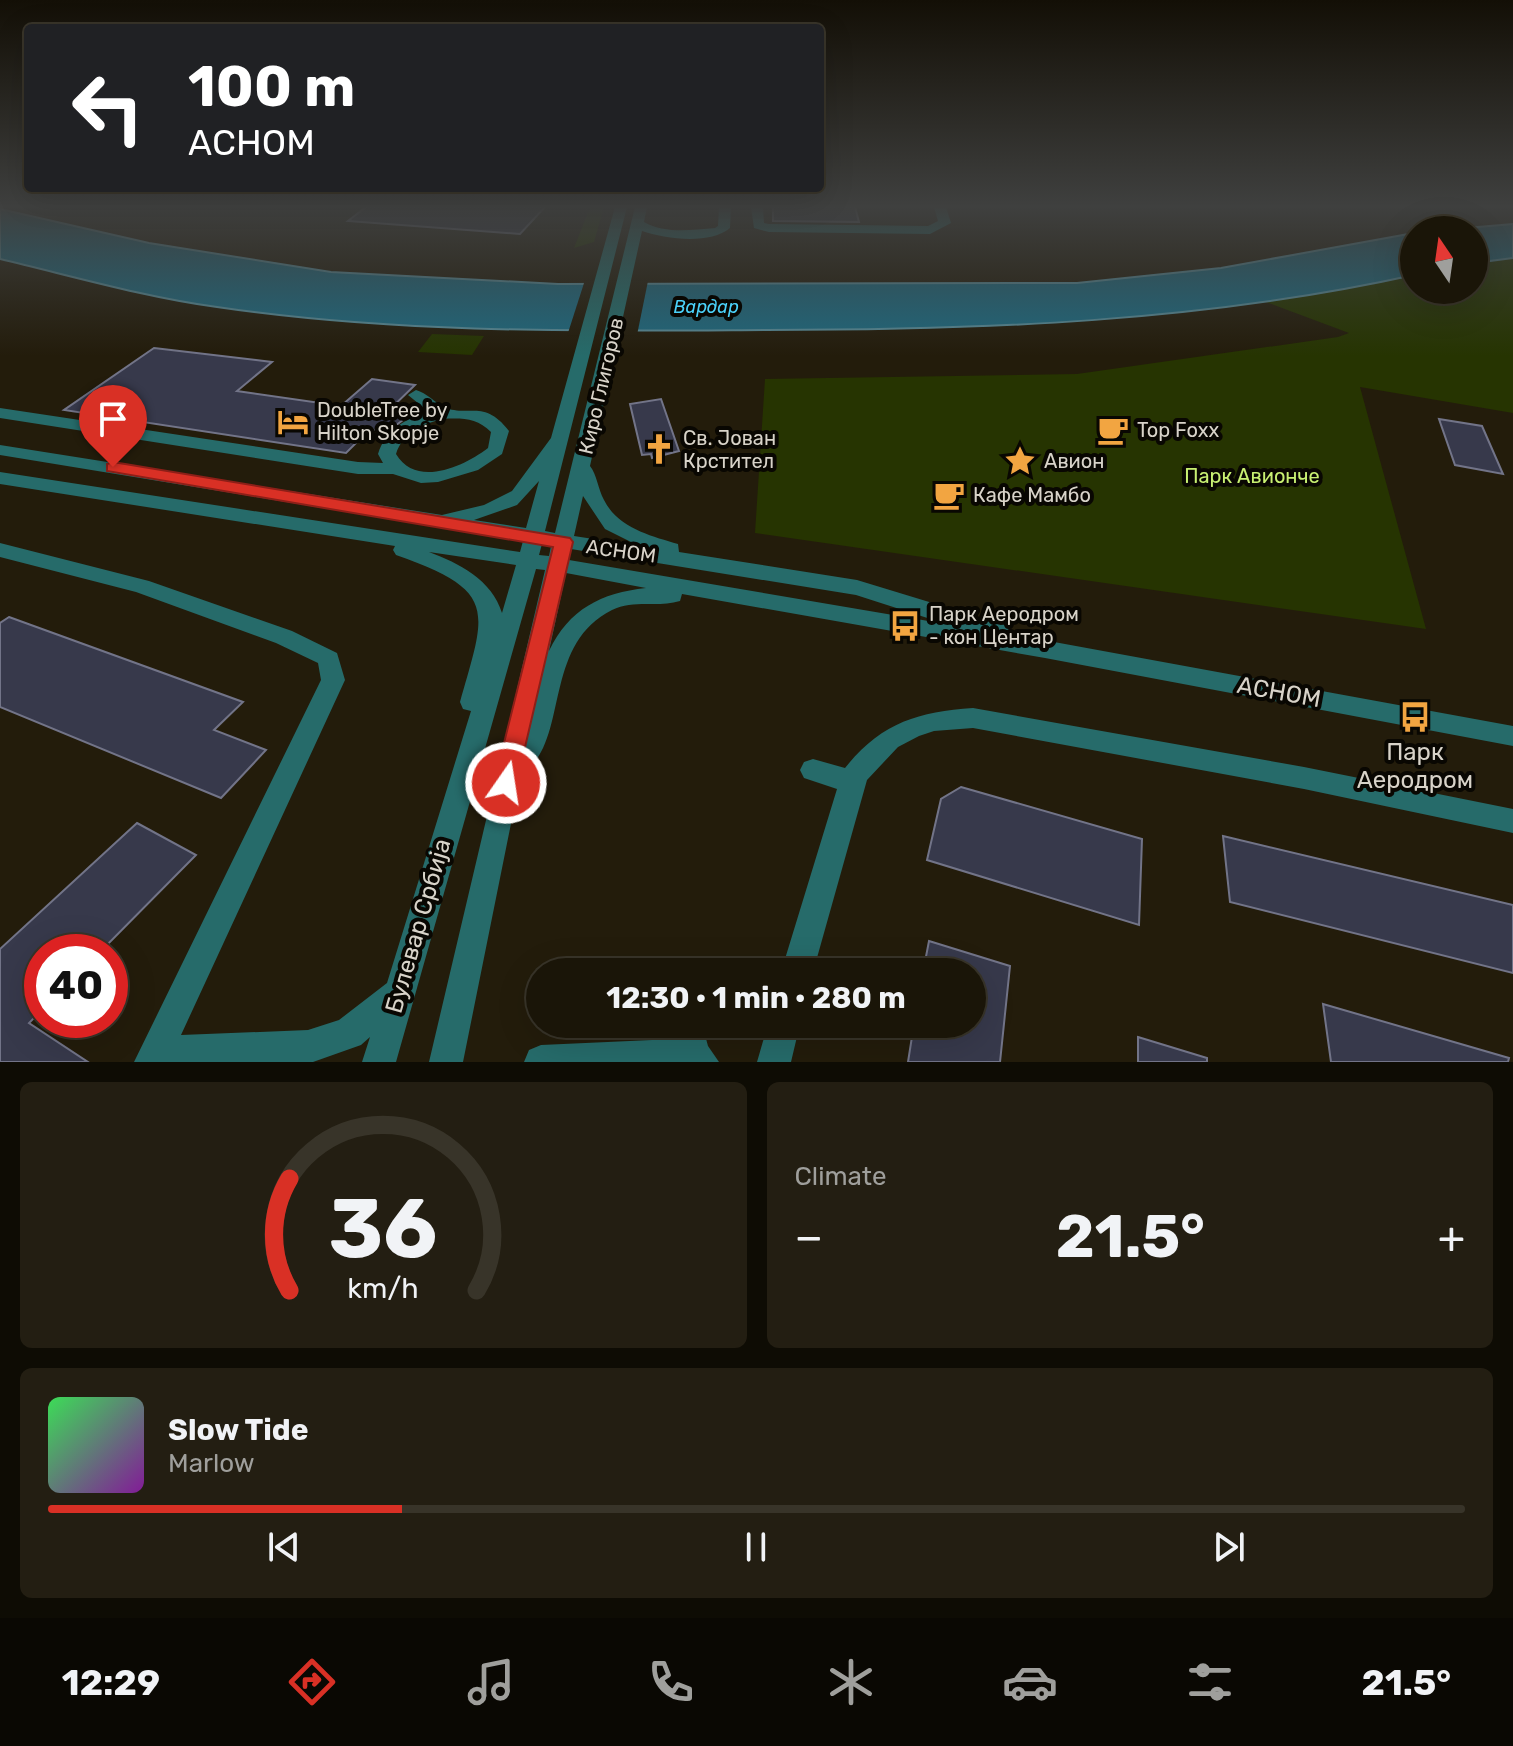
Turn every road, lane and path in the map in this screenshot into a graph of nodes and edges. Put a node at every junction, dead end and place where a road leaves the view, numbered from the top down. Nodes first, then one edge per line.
1 (607, 257) edge
2 (630, 257) edge
3 (416, 395) dead end
4 (0, 413) edge
5 (443, 414) junction
6 (561, 438) junction
7 (0, 450) edge
8 (392, 461) junction
9 (583, 466) junction
10 (0, 478) edge
11 (420, 519) junction
12 (364, 537) junction
13 (530, 549) junction
14 (0, 550) edge
15 (560, 554) junction
16 (749, 569) junction
17 (838, 615) junction
18 (1045, 649) junction
19 (1513, 736) edge
20 (813, 770) dead end
21 (853, 782) junction
22 (506, 783) junction
23 (460, 784) junction
24 (1513, 821) edge
25 (801, 958) edge
26 (398, 994) junction
27 (780, 1038) edge
28 (689, 1053) edge
29 (155, 1057) edge
30 (379, 1062) edge
31 (446, 1062) edge
32 (541, 1062) edge
33 (774, 1062) edge

1 - 6 street, Киро Глигоров
2 - 9 street, Киро Глигоров
3 - 5 street
4 - 8 street
5 - 8 street
5 - 8 street
6 - 11 street
6 - 13 street, Киро Глигоров
7 - 11 street, АСНОМ
9 - 15 street, Киро Глигоров
9 - 16 street
10 - 12 street, АСНОМ
11 - 13 street, АСНОМ
12 - 13 street, АСНОМ
12 - 23 street
13 - 15 street, АСНОМ
13 - 23 street, Булевар Србија
14 - 29 street
15 - 16 street, АСНОМ
15 - 17 street, АСНОМ
15 - 22 street
16 - 18 street, АСНОМ
17 - 18 street, АСНОМ
17 - 22 street
18 - 19 street, АСНОМ
20 - 21 street
21 - 24 street
21 - 25 street
22 - 31 street
23 - 26 street, Булевар Србија
26 - 29 street
26 - 30 street, Булевар Србија
27 - 33 street
28 - 32 street

